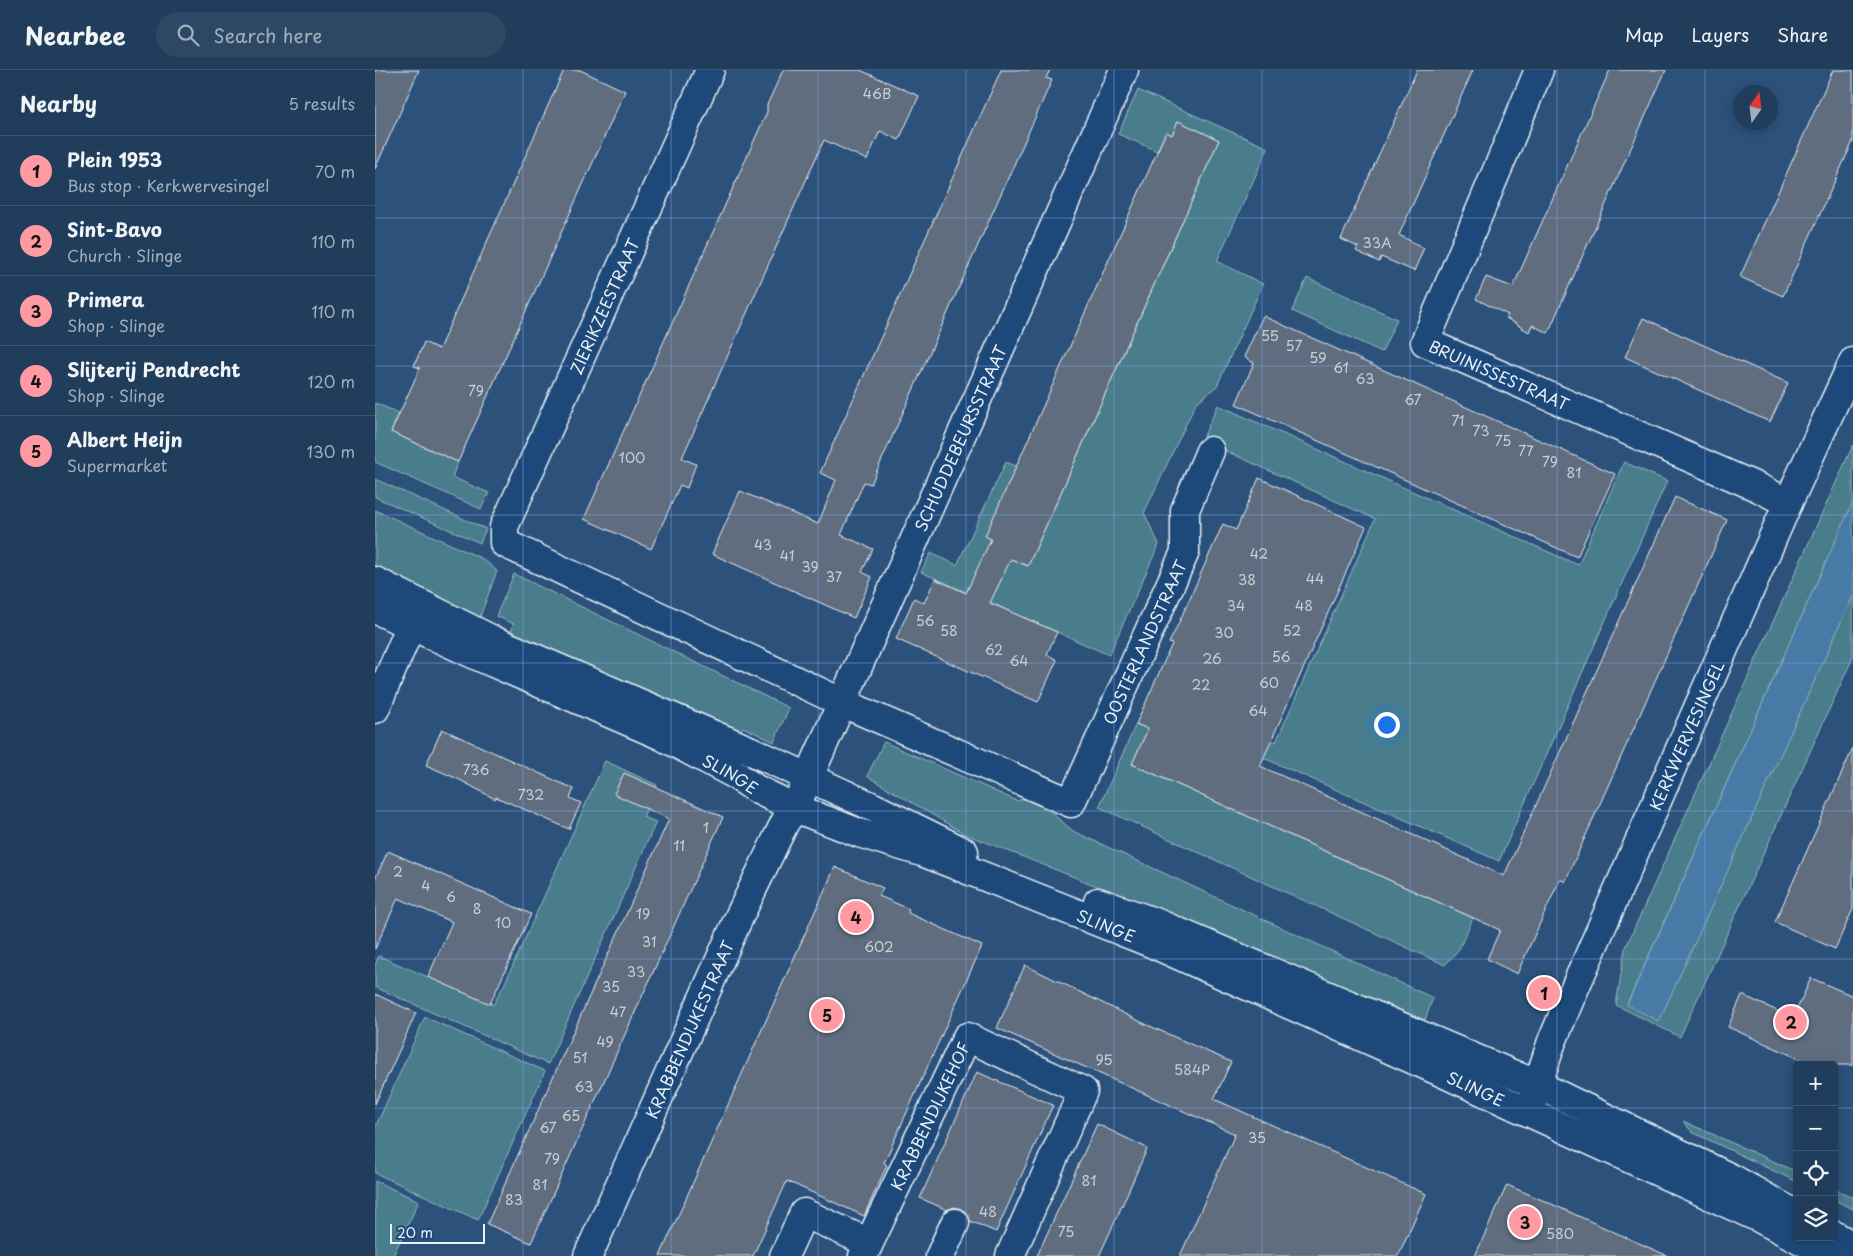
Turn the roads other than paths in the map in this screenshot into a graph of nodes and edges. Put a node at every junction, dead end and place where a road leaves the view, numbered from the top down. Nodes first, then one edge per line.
1 (710, 70) edge
2 (1125, 70) edge
3 (1539, 70) edge
4 (1853, 362) edge
5 (1210, 451) dead end
6 (1788, 503) junction
7 (375, 581) edge
8 (375, 609) edge
9 (416, 615) junction
10 (843, 703) junction
11 (375, 709) edge
12 (808, 778) junction
13 (795, 808) junction
14 (1538, 1085) junction
15 (1528, 1113) junction
16 (1793, 1213) edge
17 (955, 1223) dead end
18 (1838, 1237) edge
19 (1853, 1246) edge
20 (866, 1250) edge
21 (588, 1256) edge
22 (784, 1256) edge
23 (939, 1256) edge
24 (1010, 1256) edge
25 (1831, 1256) edge

1 - 10 street, ZIERIKZEESTRAAT
2 - 10 street, SCHUDDEBEURSSTRAAT
3 - 6 street, BRUINISSESTRAAT
4 - 6 street, KERKWERVESINGEL
5 - 10 street, OOSTERLANDSTRAAT
6 - 14 street, KERKWERVESINGEL
7 - 9 street, SLINGE
8 - 9 street, SLINGE
9 - 11 street
9 - 12 street, SLINGE
9 - 13 street, SLINGE
10 - 12 street, SCHUDDEBEURSSTRAAT
12 - 13 street, SCHUDDEBEURSSTRAAT
12 - 14 street, SLINGE
13 - 15 street, SLINGE
13 - 21 street, KRABBENDIJKESTRAAT
14 - 15 street, KERKWERVESINGEL
14 - 16 street, SLINGE
15 - 25 street, SLINGE
17 - 23 street
18 - 19 street
20 - 22 street
20 - 24 street, KRABBENDIJKEHOF

